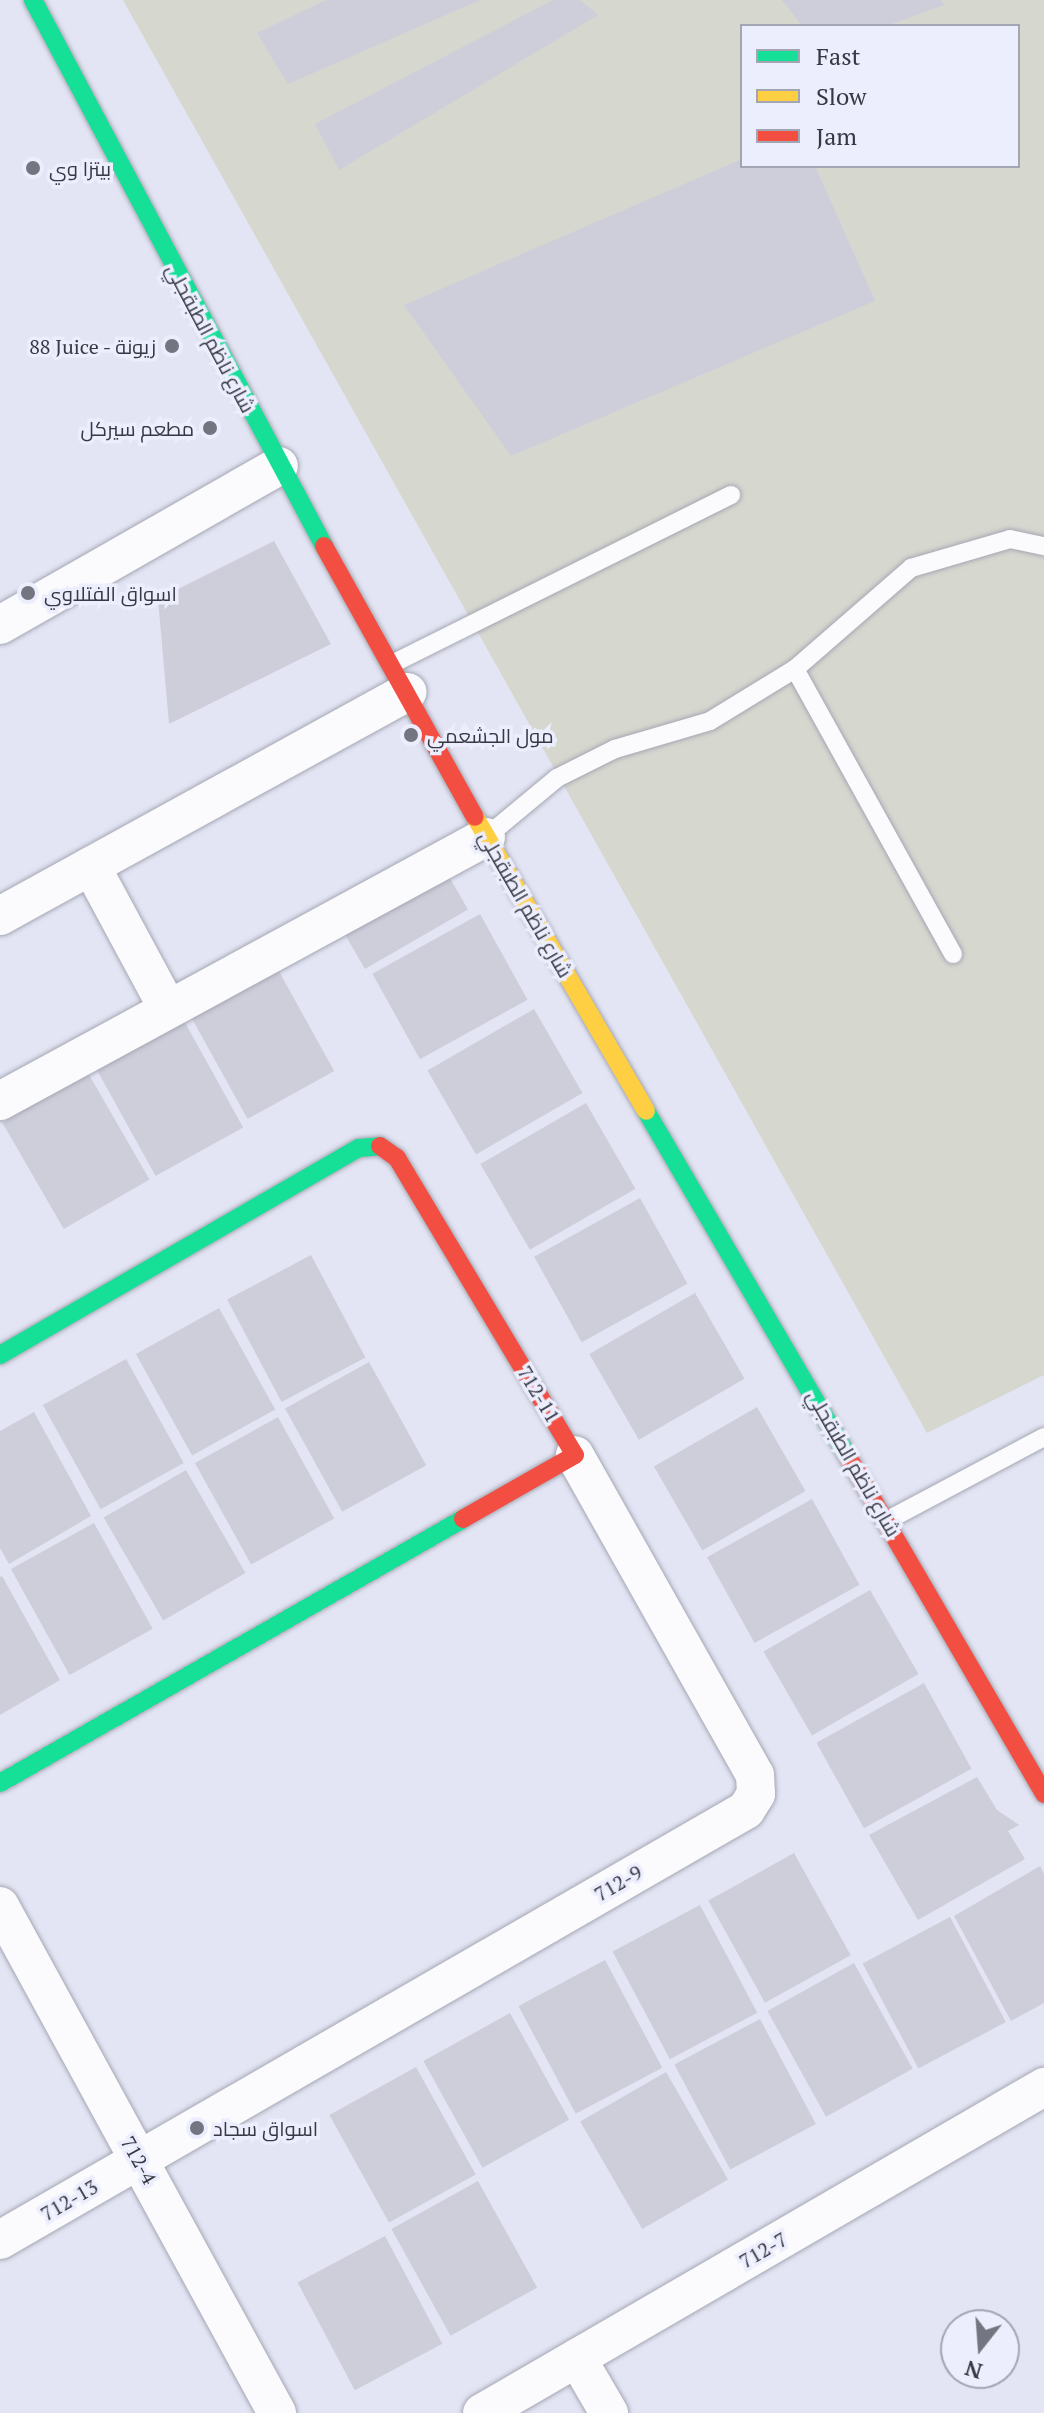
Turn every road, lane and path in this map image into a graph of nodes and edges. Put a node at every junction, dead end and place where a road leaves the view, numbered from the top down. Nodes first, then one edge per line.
1 (33, 0) edge
2 (279, 466) junction
3 (731, 495) dead end
4 (1044, 546) edge
5 (0, 625) edge
6 (795, 669) junction
7 (400, 678) junction
8 (486, 837) junction
9 (91, 866) junction
10 (0, 916) edge
11 (953, 954) dead end
12 (168, 1009) junction
13 (0, 1101) edge
14 (0, 1355) edge
15 (1044, 1437) edge
16 (575, 1455) junction
17 (888, 1520) junction
18 (0, 1783) edge
19 (1044, 1794) edge
20 (0, 1906) edge
21 (1044, 2087) edge
22 (139, 2160) junction
23 (0, 2240) edge
24 (577, 2358) junction
25 (277, 2413) edge
26 (482, 2413) edge
27 (609, 2413) edge

1 - 2 main road, شارع ناظم الطبقجلي
2 - 5 street
2 - 7 main road, شارع ناظم الطبقجلي
3 - 7 lane
4 - 6 lane
6 - 8 lane
6 - 11 lane
7 - 8 main road, شارع ناظم الطبقجلي
7 - 9 street
8 - 12 street
8 - 17 main road, شارع ناظم الطبقجلي
9 - 10 street
9 - 12 street
12 - 13 street
14 - 16 main road, 712-11
15 - 17 lane
16 - 18 main road
16 - 22 street, 712-9
17 - 19 main road, شارع ناظم الطبقجلي
20 - 22 street, 712-4
21 - 24 street, 712-7
22 - 23 street, 712-13
22 - 25 street, 712-4
24 - 26 street, 712-7
24 - 27 street

